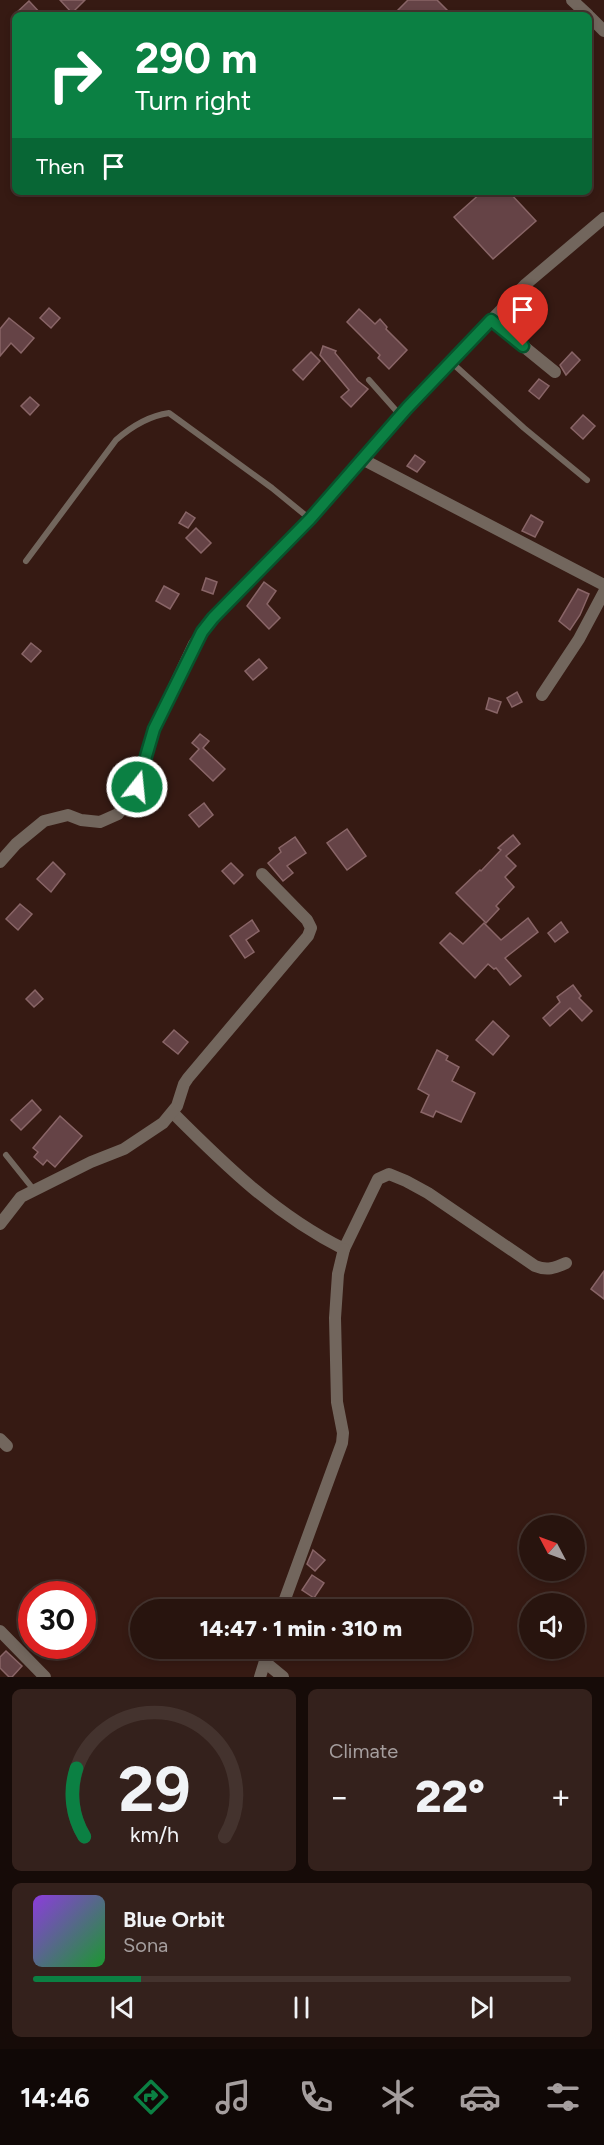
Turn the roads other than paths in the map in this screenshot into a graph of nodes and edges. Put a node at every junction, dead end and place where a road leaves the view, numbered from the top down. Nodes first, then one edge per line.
1 (573, 0) edge
2 (585, 12) edge
3 (592, 19) edge
4 (604, 31) edge
5 (604, 218) edge
6 (491, 320) junction
7 (451, 362) junction
8 (555, 372) dead end
9 (369, 380) dead end
10 (401, 416) junction
11 (362, 459) junction
12 (587, 480) dead end
13 (310, 519) junction
14 (26, 561) dead end
15 (604, 585) edge
16 (604, 592) edge
17 (542, 695) dead end
18 (137, 787) junction
19 (163, 794) dead end
20 (0, 862) edge
21 (262, 874) dead end
22 (173, 1113) junction
23 (6, 1155) dead end
24 (35, 1190) junction
25 (0, 1224) edge
26 (344, 1249) junction
27 (566, 1263) dead end
28 (285, 1599) edge
29 (0, 1631) edge
30 (267, 1659) edge
31 (266, 1663) junction
32 (45, 1677) edge
33 (260, 1677) edge
34 (283, 1677) edge

1 - 2 street
3 - 4 street
5 - 6 street
6 - 7 street
6 - 8 street
7 - 10 street
7 - 12 lane
9 - 10 lane
10 - 11 street
11 - 13 street
11 - 15 street
13 - 14 lane
13 - 18 street
16 - 17 street
18 - 19 lane
18 - 20 street
21 - 22 street
22 - 24 street
22 - 26 street
23 - 24 lane
24 - 25 street
26 - 27 street
26 - 28 street
29 - 32 street
30 - 31 street
31 - 33 street
31 - 34 street

